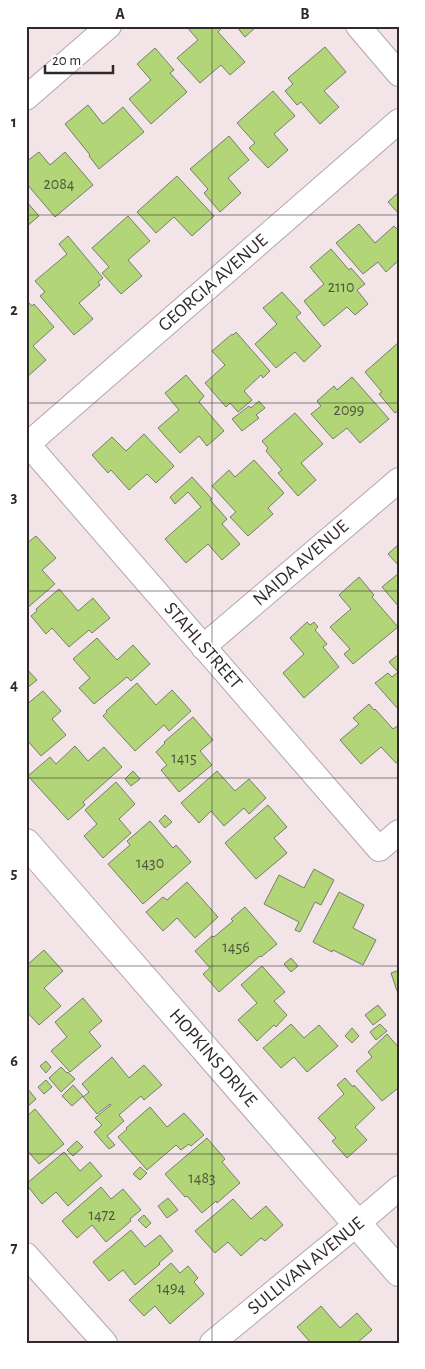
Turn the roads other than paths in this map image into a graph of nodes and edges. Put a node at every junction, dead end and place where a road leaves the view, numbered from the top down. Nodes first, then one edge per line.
1 (109, 26) edge
2 (358, 26) edge
3 (399, 74) edge
4 (26, 98) edge
5 (399, 121) edge
6 (27, 443) edge
7 (399, 480) edge
8 (204, 647) junction
9 (399, 832) edge
10 (26, 843) edge
11 (399, 1188) edge
12 (357, 1224) junction
13 (26, 1255) edge
14 (399, 1272) edge
15 (105, 1343) edge
16 (212, 1343) edge

1 - 4 street
2 - 3 street
5 - 6 street, GEORGIA AVENUE
6 - 8 street, STAHL STREET
7 - 8 street, NAIDA AVENUE
8 - 9 street, STAHL STREET
10 - 12 street, HOPKINS DRIVE
11 - 12 street, SULLIVAN AVENUE
12 - 14 street, HOPKINS DRIVE
12 - 16 street, SULLIVAN AVENUE
13 - 15 street

